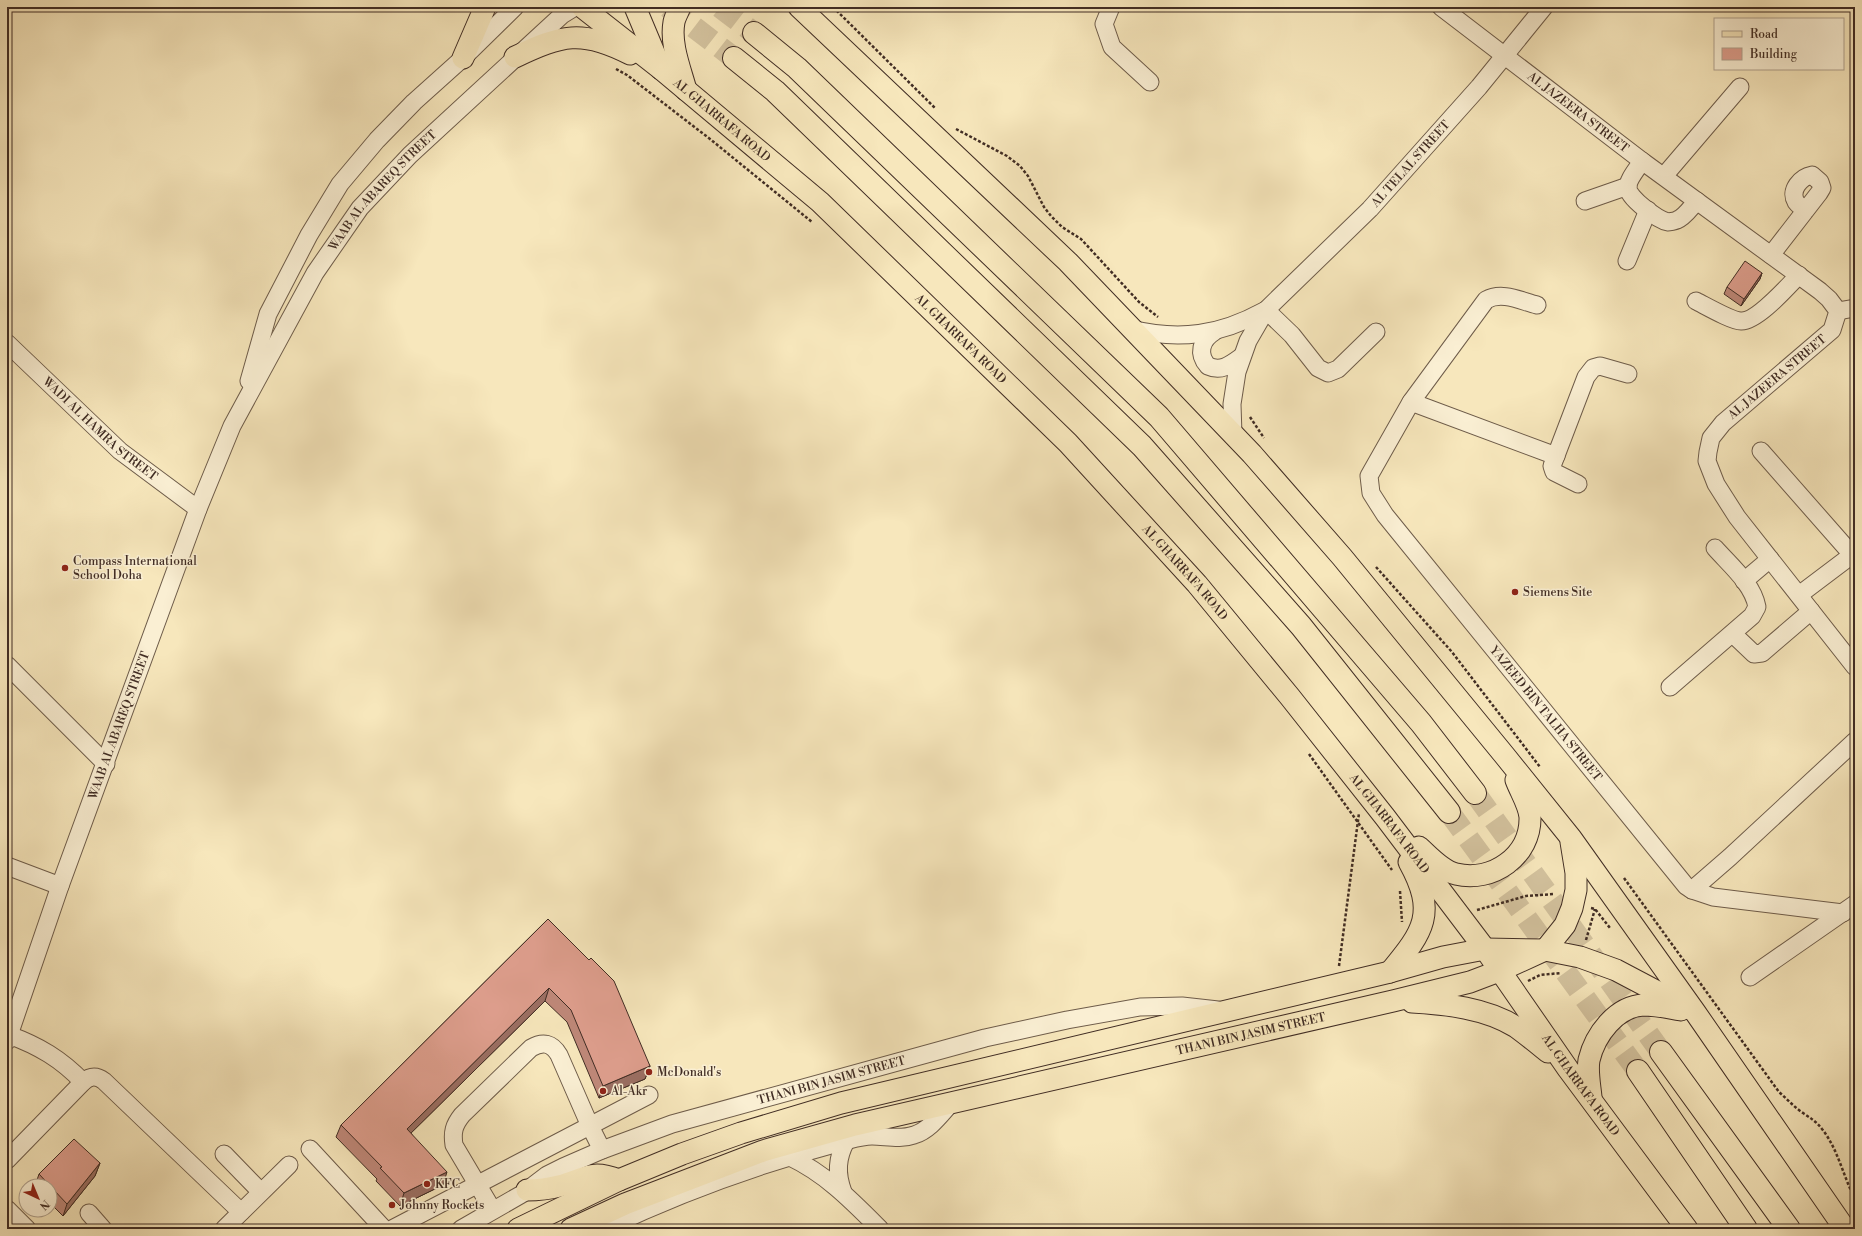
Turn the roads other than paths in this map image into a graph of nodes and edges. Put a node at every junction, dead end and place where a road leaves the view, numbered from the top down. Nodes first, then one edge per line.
1 (485, 7) edge
2 (515, 7) edge
3 (575, 7) edge
4 (582, 7) edge
5 (636, 7) edge
6 (680, 7) edge
7 (799, 7) edge
8 (1111, 7) edge
9 (1441, 7) edge
10 (1544, 7) edge
11 (754, 33) tunnel mouth
12 (1506, 56) junction
13 (515, 57) junction
14 (463, 58) junction
15 (734, 58) tunnel mouth
16 (661, 69) junction
17 (1150, 82) dead end
18 (1740, 87) dead end
19 (686, 90) junction
20 (1642, 161) junction
21 (1664, 176) junction
22 (1628, 186) junction
23 (1697, 200) junction
24 (1585, 201) dead end
25 (1648, 210) junction
26 (1805, 211) dead end
27 (1771, 255) junction
28 (1627, 261) dead end
29 (1798, 275) junction
30 (1696, 301) dead end
31 (1537, 305) dead end
32 (1855, 308) edge
33 (1266, 310) junction
34 (1838, 311) junction
35 (1131, 329) junction
36 (1214, 332) junction
37 (1376, 332) dead end
38 (7, 343) edge
39 (1241, 357) junction
40 (1628, 374) dead end
41 (1411, 402) junction
42 (239, 413) junction
43 (1233, 435) junction
44 (1761, 451) dead end
45 (1556, 456) junction
46 (1578, 484) dead end
47 (198, 509) junction
48 (1715, 548) dead end
49 (1854, 557) edge
50 (1770, 559) junction
51 (1744, 581) junction
52 (1799, 595) junction
53 (1811, 611) junction
54 (1733, 634) junction
55 (7, 665) edge
56 (1855, 667) edge
57 (1670, 687) dead end
58 (1855, 741) edge
59 (1505, 756) junction
60 (106, 764) junction
61 (1476, 792) tunnel mouth
62 (1449, 812) tunnel mouth
63 (1385, 818) junction
64 (1571, 838) junction
65 (7, 866) edge
66 (60, 886) junction
67 (1692, 890) junction
68 (1849, 908) edge
69 (1485, 949) junction
70 (1546, 950) junction
71 (1499, 971) junction
72 (1390, 972) junction
73 (1750, 977) dead end
74 (1393, 1000) junction
75 (1224, 1011) junction
76 (1696, 1012) junction
77 (8, 1038) edge
78 (1661, 1052) tunnel mouth
79 (1568, 1069) junction
80 (1638, 1072) tunnel mouth
81 (83, 1082) junction
82 (649, 1094) dead end
83 (1591, 1097) junction
84 (952, 1102) junction
85 (590, 1126) junction
86 (846, 1141) junction
87 (310, 1149) dead end
88 (602, 1150) junction
89 (224, 1154) dead end
90 (790, 1157) junction
91 (7, 1160) edge
92 (289, 1166) dead end
93 (619, 1180) junction
94 (477, 1184) junction
95 (527, 1190) junction
96 (261, 1192) junction
97 (843, 1192) junction
98 (7, 1208) edge
99 (492, 1209) junction
100 (241, 1212) junction
101 (88, 1213) dead end
102 (27, 1229) edge
103 (103, 1229) edge
104 (224, 1229) edge
105 (384, 1229) edge
106 (392, 1229) edge
107 (461, 1229) edge
108 (518, 1229) edge
109 (571, 1229) edge
110 (604, 1229) edge
111 (880, 1229) edge
112 (1687, 1229) edge
113 (1746, 1229) edge
114 (1789, 1229) edge
115 (1845, 1229) edge

1 - 14 main road
2 - 14 street, WAAB AL ABAREQ STREET
3 - 13 street, WAAB AL ABAREQ STREET
4 - 16 main road, AL GHARRAFA ROAD
5 - 16 main road
6 - 19 main road
7 - 35 main road
8 - 17 street
9 - 12 street, AL JAZEERA STREET
10 - 12 street, AL TELAL STREET
11 - 61 highway
12 - 20 street, AL JAZEERA STREET
12 - 33 street, AL TELAL STREET
13 - 16 main road
13 - 42 street, WAAB AL ABAREQ STREET
14 - 42 street, WAAB AL ABAREQ STREET
15 - 62 highway
16 - 19 main road, AL GHARRAFA ROAD
18 - 21 street
19 - 63 main road, AL GHARRAFA ROAD
20 - 21 street, AL JAZEERA STREET
20 - 22 street
21 - 23 street, AL JAZEERA STREET
22 - 24 street
22 - 25 street
23 - 25 street
23 - 27 street, AL JAZEERA STREET
25 - 28 street
26 - 27 street
27 - 29 street, AL JAZEERA STREET
29 - 30 street
29 - 34 street, AL JAZEERA STREET
31 - 41 street, YAZEED BIN TALHA STREET
32 - 34 street
33 - 36 street
33 - 37 street
33 - 39 street
34 - 50 street, AL JAZEERA STREET
35 - 36 street
35 - 43 main road
36 - 39 street
38 - 47 street, WADI AL HAMRA STREET
39 - 43 street
40 - 45 street
41 - 45 street
41 - 67 street, YAZEED BIN TALHA STREET
42 - 47 street, WAAB AL ABAREQ STREET
43 - 59 main road
44 - 49 street
45 - 46 street
47 - 60 street, WAAB AL ABAREQ STREET
48 - 51 street
49 - 52 street
50 - 51 street
50 - 52 street, AL JAZEERA STREET
51 - 54 street
52 - 53 street, AL JAZEERA STREET
53 - 54 street
53 - 56 street, AL JAZEERA STREET
54 - 57 street
55 - 60 street
58 - 67 street
59 - 63 main road
59 - 64 main road
60 - 66 street, WAAB AL ABAREQ STREET
63 - 69 main road, AL GHARRAFA ROAD
63 - 72 main road
64 - 70 main road, THANI BIN JASIM STREET
64 - 76 main road
65 - 66 street
66 - 77 street, WAAB AL ABAREQ STREET
67 - 68 street, YAZEED BIN TALHA STREET
68 - 73 street
69 - 70 main road, THANI BIN JASIM STREET
69 - 71 main road, AL GHARRAFA ROAD
69 - 72 main road, THANI BIN JASIM STREET
70 - 71 main road, THANI BIN JASIM STREET
70 - 76 main road, THANI BIN JASIM STREET
71 - 74 main road, THANI BIN JASIM STREET
71 - 79 main road, AL GHARRAFA ROAD
72 - 75 main road, THANI BIN JASIM STREET
74 - 79 main road
74 - 84 main road, THANI BIN JASIM STREET
75 - 88 street, THANI BIN JASIM STREET
75 - 93 main road, THANI BIN JASIM STREET
76 - 83 main road
76 - 115 main road
77 - 81 street
78 - 114 highway
79 - 83 main road, AL GHARRAFA ROAD
80 - 113 highway
81 - 91 street
81 - 100 street
82 - 85 street
83 - 112 main road, AL GHARRAFA ROAD
84 - 86 street
84 - 109 main road, THANI BIN JASIM STREET
85 - 88 street
85 - 94 street
85 - 94 street
86 - 90 street
86 - 97 street
87 - 105 street
88 - 95 street, THANI BIN JASIM STREET
89 - 96 street
90 - 97 street
90 - 110 street
92 - 96 street
93 - 95 main road
93 - 108 main road, THANI BIN JASIM STREET
94 - 99 street
94 - 106 street
95 - 99 street, THANI BIN JASIM STREET
96 - 100 street
97 - 111 street
98 - 102 street
99 - 107 street, THANI BIN JASIM STREET
100 - 104 street
101 - 103 street

